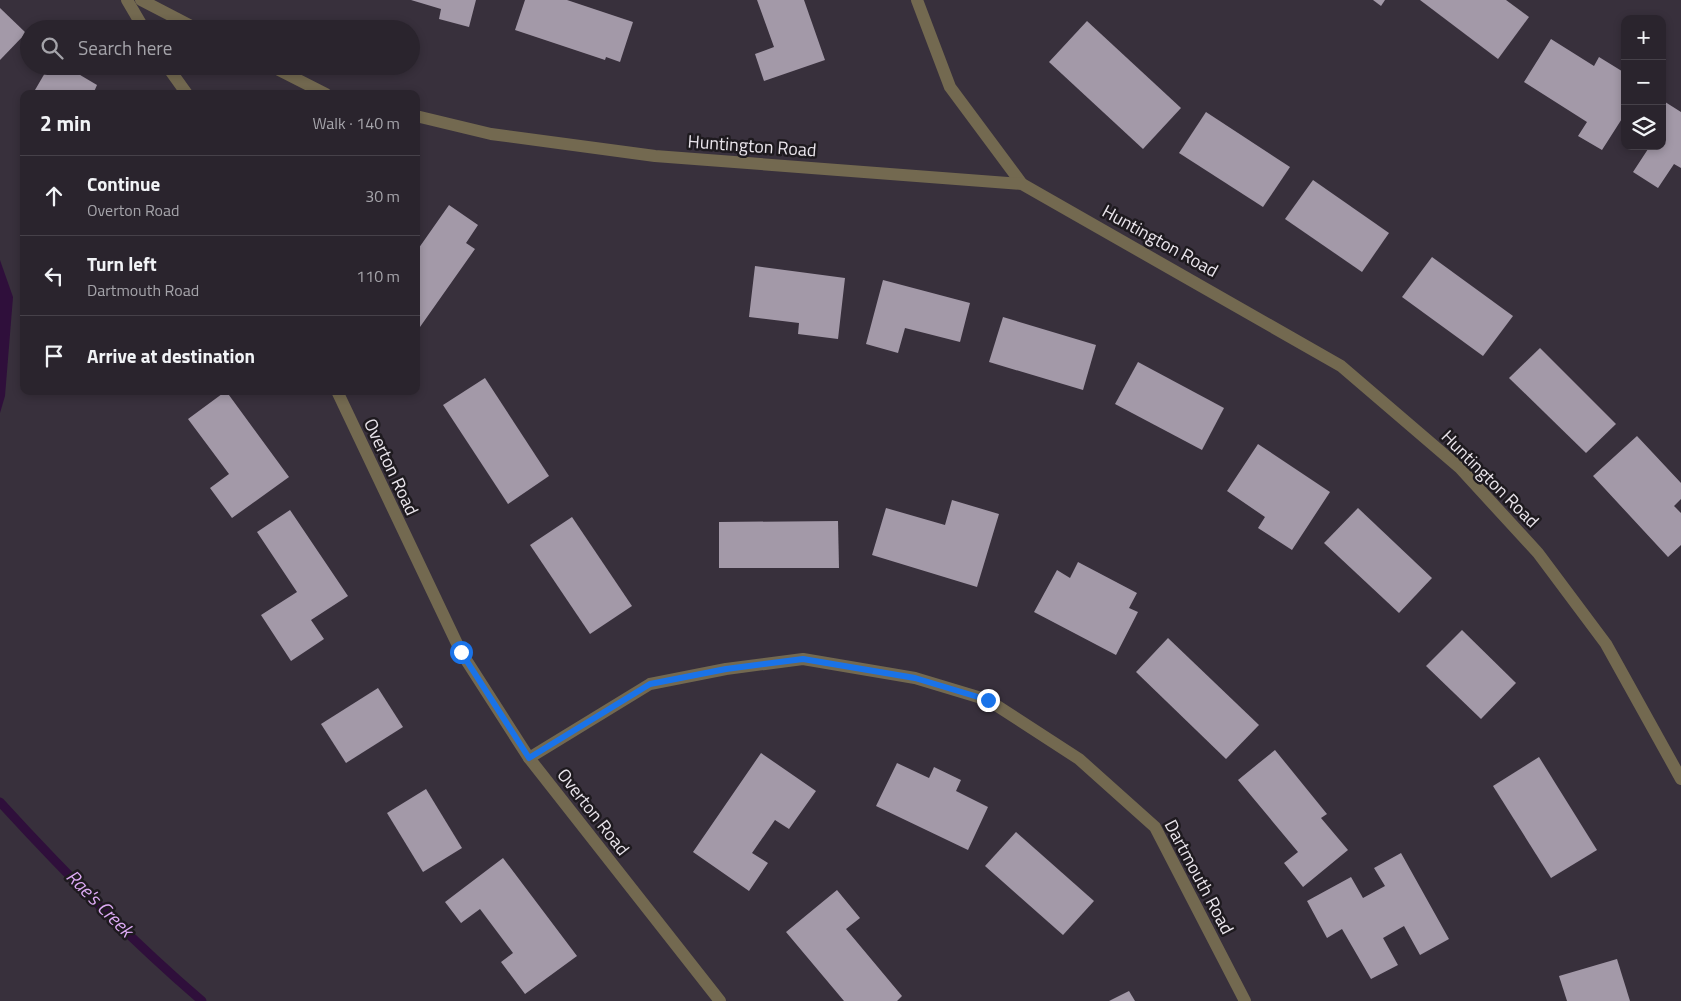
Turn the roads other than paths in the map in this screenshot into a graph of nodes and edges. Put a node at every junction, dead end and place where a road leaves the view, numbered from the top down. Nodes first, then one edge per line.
1 (127, 0) edge
2 (141, 0) edge
3 (917, 0) edge
4 (139, 20) edge
5 (180, 20) edge
6 (173, 75) edge
7 (289, 75) edge
8 (184, 90) edge
9 (318, 90) edge
10 (420, 117) edge
11 (1022, 184) junction
12 (339, 395) edge
13 (529, 758) junction
14 (1681, 779) edge
15 (720, 1001) edge
16 (1245, 1001) edge

1 - 4 street
2 - 5 street
3 - 11 street
6 - 8 street
7 - 9 street
10 - 11 street, Huntington Road
11 - 14 street, Huntington Road
12 - 13 street, Overton Road
13 - 15 street, Overton Road
13 - 16 street, Dartmouth Road

